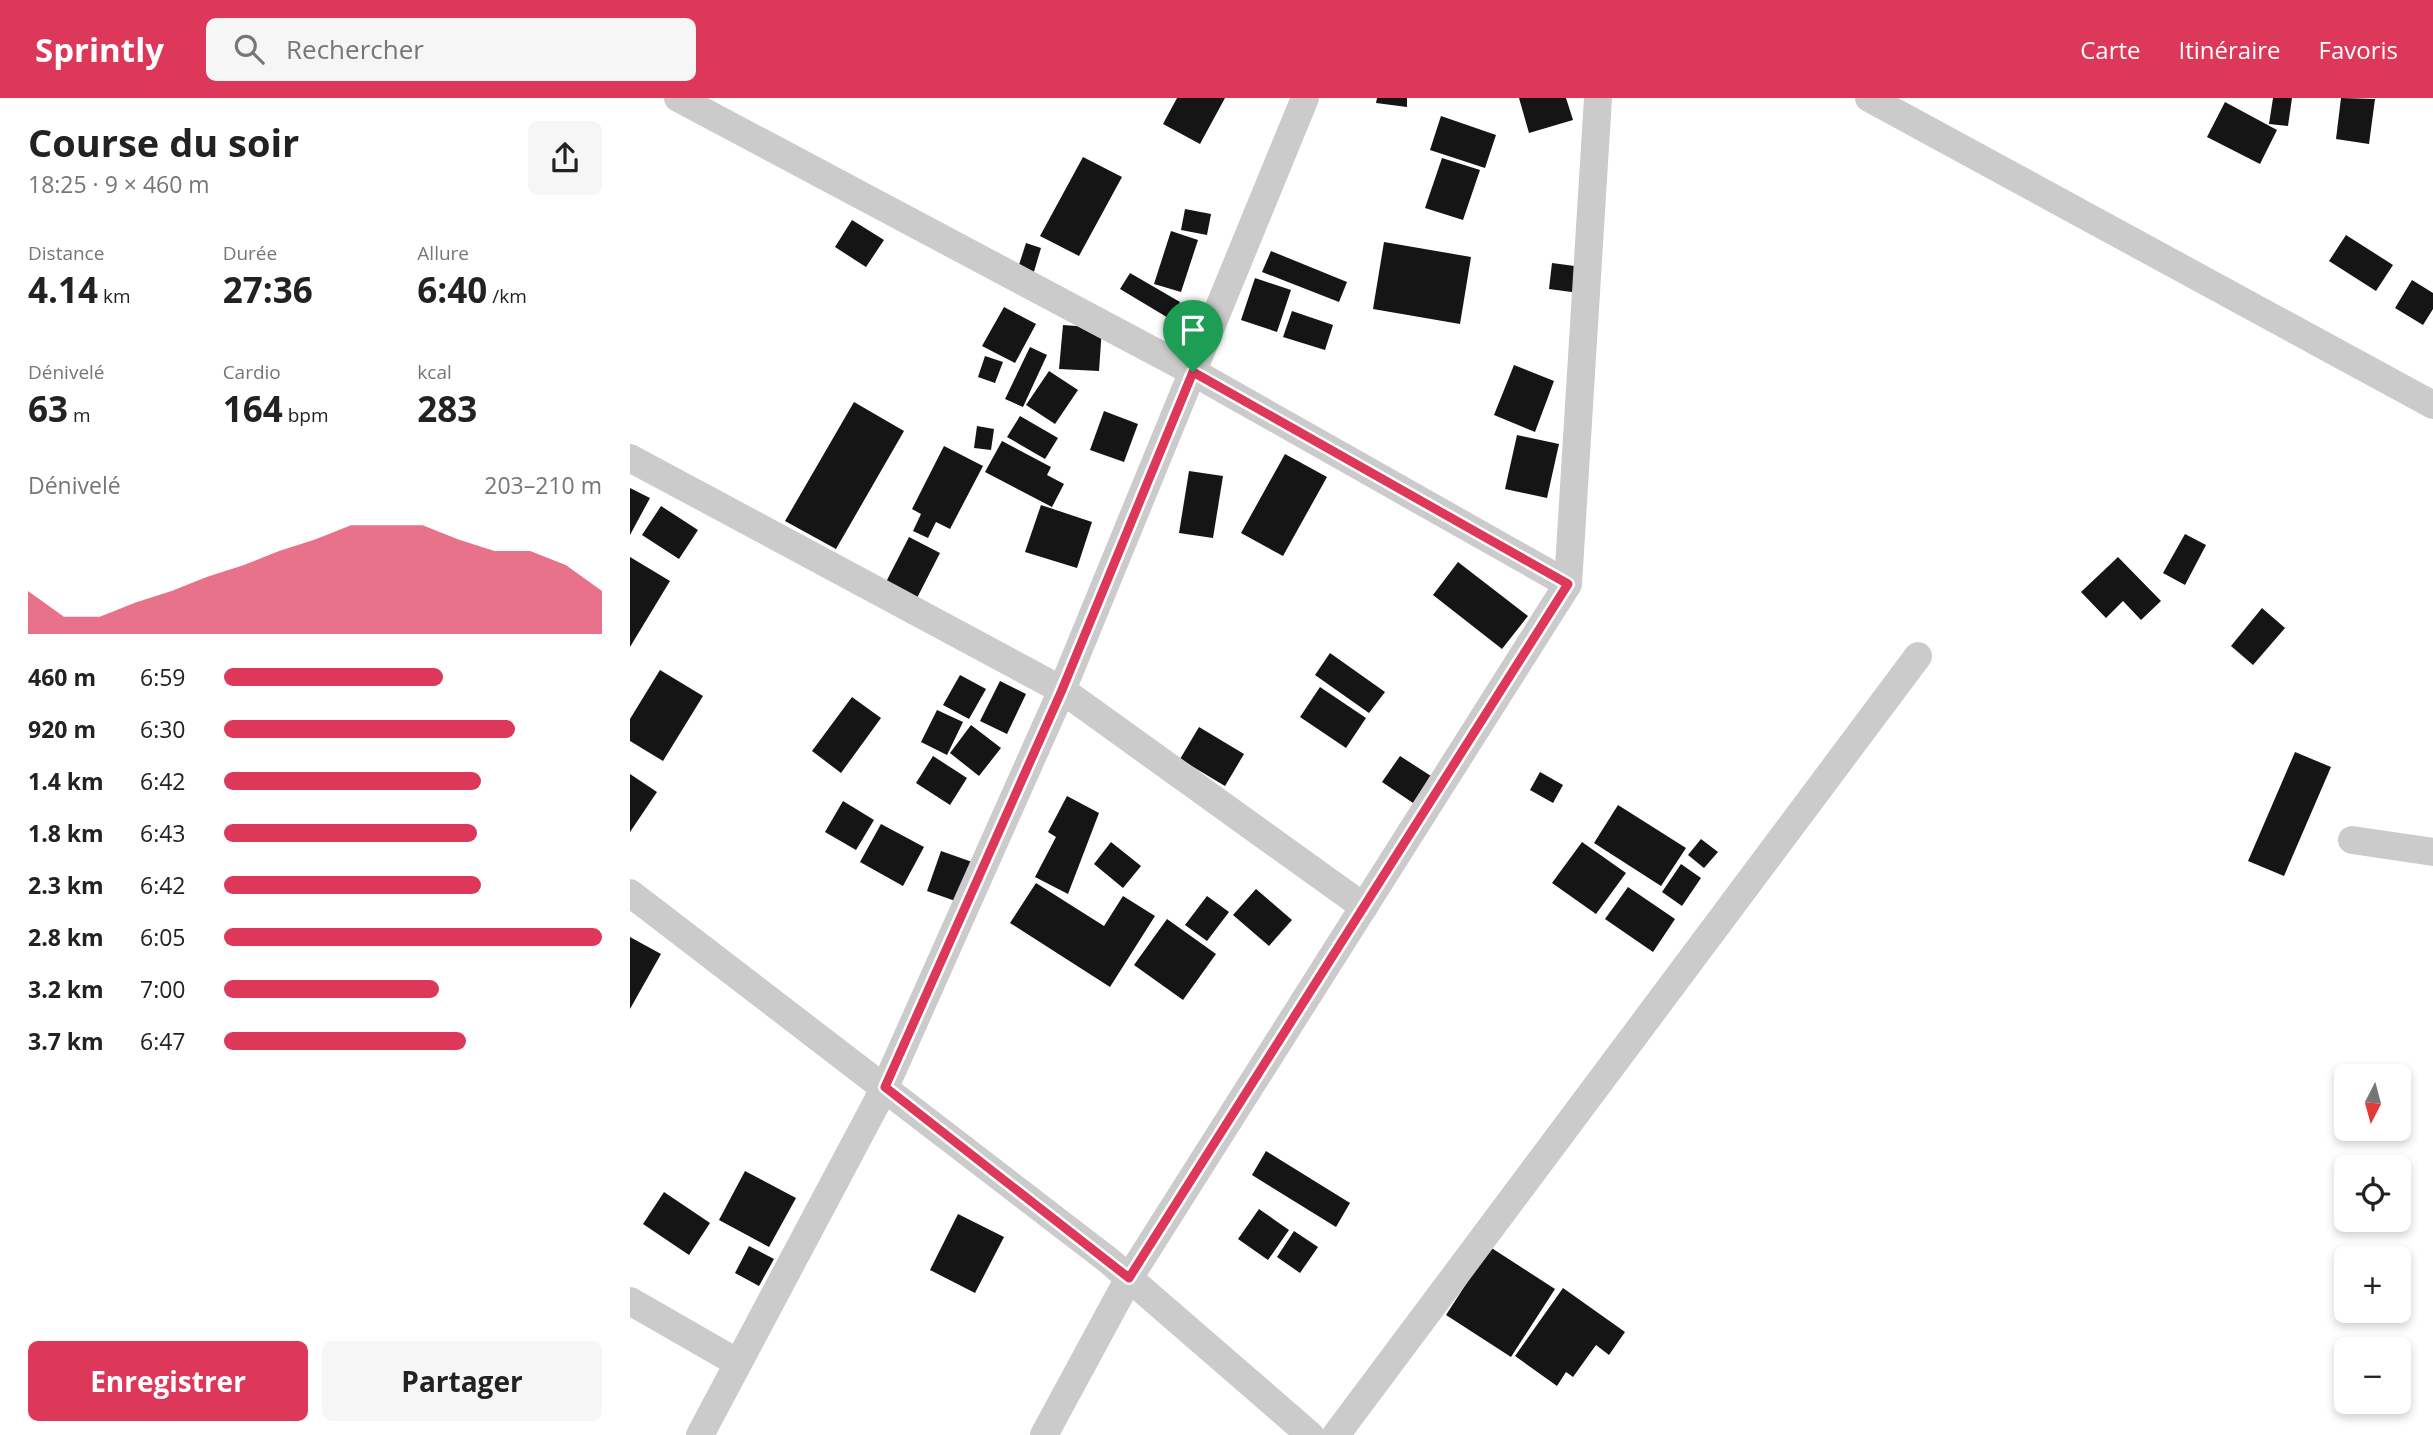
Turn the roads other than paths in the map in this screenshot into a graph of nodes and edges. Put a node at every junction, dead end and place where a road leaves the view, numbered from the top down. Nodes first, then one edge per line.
1 (678, 98) edge
2 (1304, 98) edge
3 (1598, 98) edge
4 (1869, 98) edge
5 (1193, 372) junction
6 (2433, 405) edge
7 (630, 458) edge
8 (1568, 584) junction
9 (1918, 656) dead end
10 (1062, 690) junction
11 (2352, 840) dead end
12 (2433, 852) edge
13 (630, 893) edge
14 (1364, 907) junction
15 (885, 1087) junction
16 (1129, 1278) junction
17 (630, 1301) edge
18 (738, 1363) junction
19 (700, 1435) edge
20 (1044, 1435) edge
21 (1310, 1435) edge
22 (1336, 1435) edge

1 - 5 street
2 - 5 street
3 - 8 street
4 - 6 street
5 - 8 street
5 - 10 street
7 - 10 street
8 - 14 street
9 - 22 street
10 - 14 street
10 - 15 street
11 - 12 street
13 - 15 street
14 - 16 street
15 - 16 street
15 - 18 street
16 - 20 street
16 - 21 street
17 - 18 street
18 - 19 street

